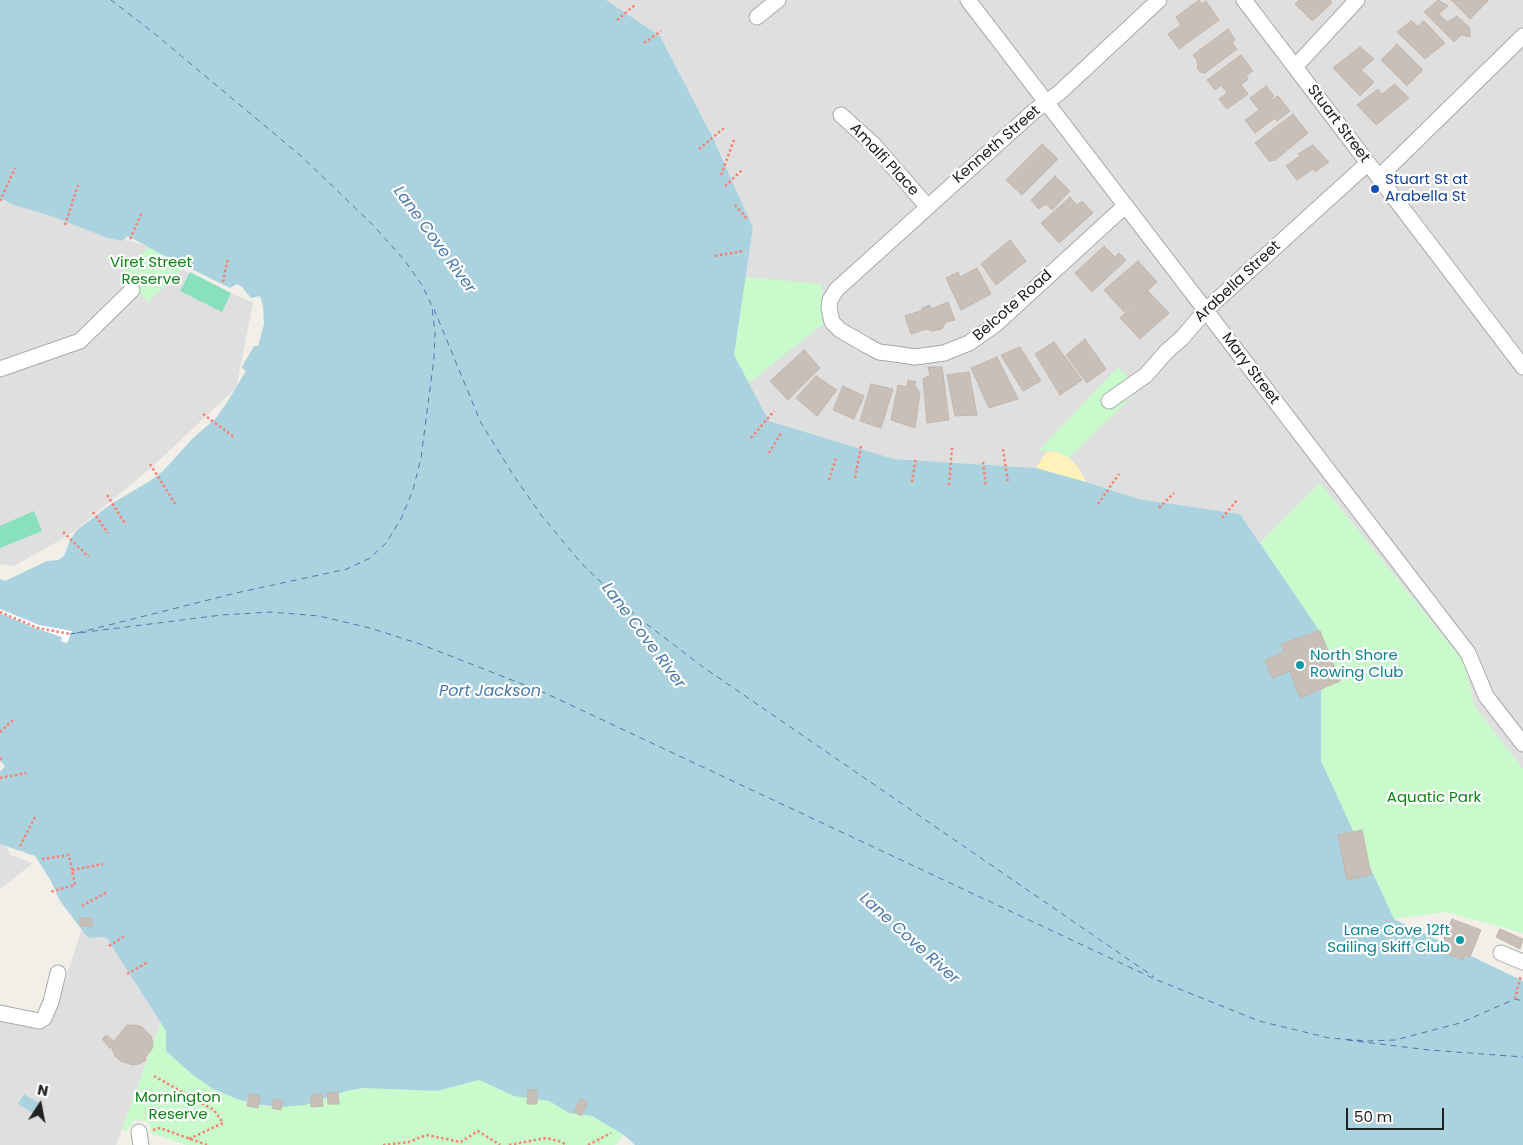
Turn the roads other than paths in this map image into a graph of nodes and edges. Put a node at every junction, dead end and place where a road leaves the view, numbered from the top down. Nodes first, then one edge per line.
1 (778, 0) edge
2 (968, 0) edge
3 (1159, 0) edge
4 (1244, 0) edge
5 (1358, 0) edge
6 (757, 17) dead end
7 (1523, 36) edge
8 (1295, 67) junction
9 (1046, 102) junction
10 (841, 115) dead end
11 (1368, 163) junction
12 (1379, 178) junction
13 (927, 206) junction
14 (1125, 206) junction
15 (132, 290) dead end
16 (836, 290) joint
17 (1206, 310) junction
18 (1523, 367) edge
19 (0, 369) edge
20 (1109, 401) dead end
21 (1523, 744) edge
22 (1501, 954) dead end
23 (1522, 967) edge
24 (58, 973) dead end
25 (0, 1013) edge

1 - 6 street
2 - 9 street, Mary Street
3 - 9 street, Kenneth Street
4 - 8 street, Stuart Street
5 - 8 street
7 - 12 street
8 - 11 street, Stuart Street
9 - 13 street, Kenneth Street
9 - 14 street, Mary Street
10 - 13 street, Amalfi Place
11 - 12 street, Stuart Street
11 - 17 street, Arabella Street
12 - 18 street, Stuart Street
13 - 16 street, Kenneth Street
14 - 16 street, Belcote Road
14 - 17 street, Mary Street
15 - 19 street
17 - 20 street, Arabella Street
17 - 21 street, Mary Street
22 - 23 street
24 - 25 street

